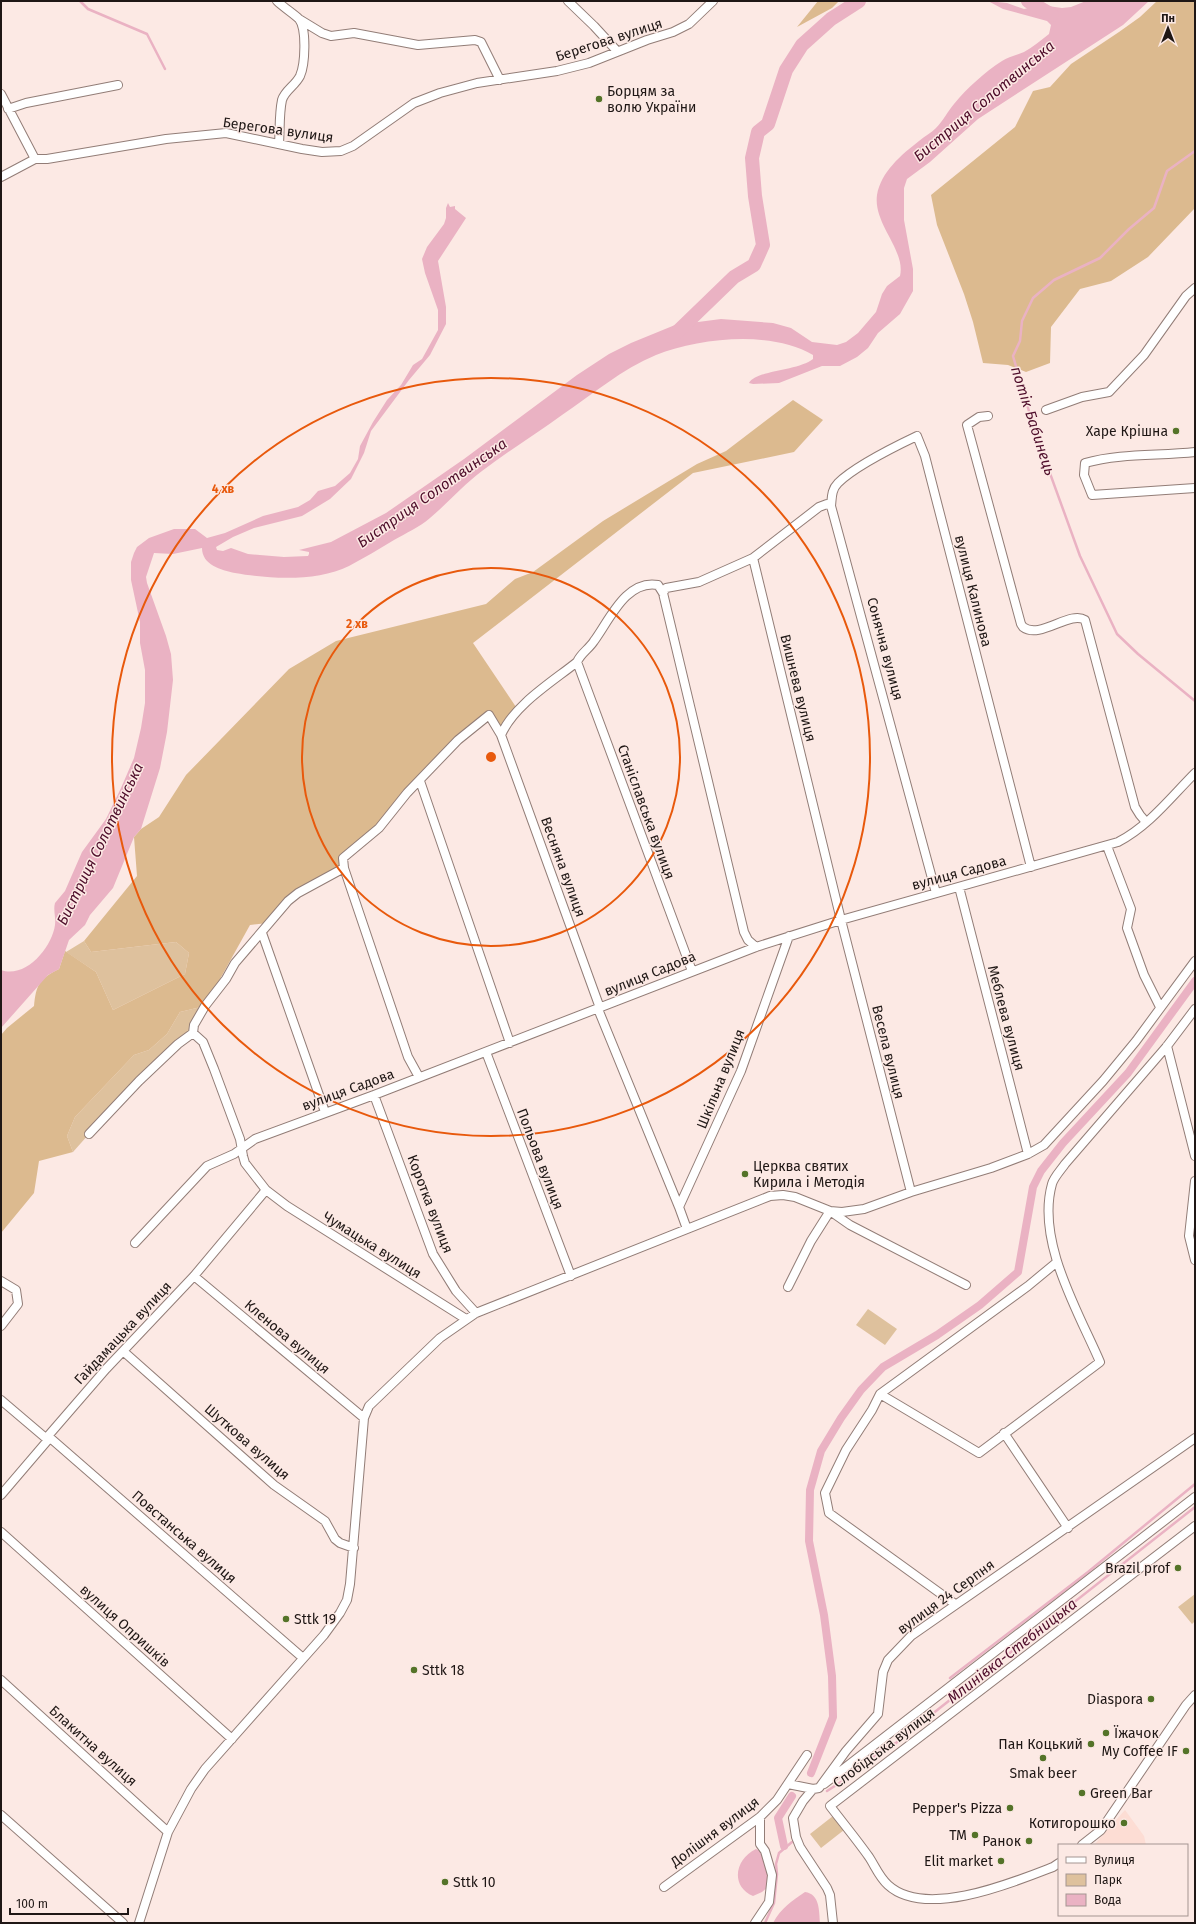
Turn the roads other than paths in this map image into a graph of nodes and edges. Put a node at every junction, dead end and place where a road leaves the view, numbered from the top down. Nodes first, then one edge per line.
1 (277, 1) edge
2 (568, 1) edge
3 (713, 1) edge
4 (299, 19) junction
5 (617, 51) junction
6 (500, 80) junction
7 (118, 85) dead end
8 (1, 94) edge
9 (8, 109) junction
10 (279, 144) junction
11 (35, 159) junction
12 (1, 178) edge
13 (1195, 288) edge
14 (1046, 410) dead end
15 (988, 416) dead end
16 (1195, 452) edge
17 (1195, 488) edge
18 (831, 506) junction
19 (753, 558) junction
20 (663, 593) junction
21 (577, 662) junction
22 (502, 735) junction
23 (1195, 773) edge
24 (420, 781) junction
25 (1146, 822) junction
26 (1107, 846) junction
27 (1031, 867) junction
28 (344, 868) junction
29 (958, 887) junction
30 (936, 893) junction
31 (841, 920) junction
32 (262, 933) junction
33 (789, 936) junction
34 (756, 947) junction
35 (1195, 961) edge
36 (692, 971) junction
37 (1160, 1007) junction
38 (599, 1008) junction
39 (1195, 1009) edge
40 (193, 1033) junction
41 (510, 1043) junction
42 (1167, 1046) junction
43 (486, 1052) junction
44 (419, 1077) junction
45 (374, 1095) junction
46 (325, 1112) junction
47 (89, 1134) dead end
48 (242, 1148) junction
49 (1028, 1154) junction
50 (1195, 1156) edge
51 (1195, 1181) edge
52 (266, 1190) junction
53 (911, 1192) junction
54 (679, 1207) junction
55 (830, 1211) junction
56 (687, 1228) junction
57 (135, 1243) dead end
58 (1195, 1260) edge
59 (1057, 1262) junction
60 (194, 1276) junction
61 (571, 1276) junction
62 (1, 1280) edge
63 (966, 1285) dead end
64 (788, 1287) dead end
65 (476, 1313) junction
66 (466, 1319) junction
67 (1, 1326) edge
68 (123, 1351) junction
69 (880, 1394) junction
70 (1, 1400) edge
71 (364, 1418) junction
72 (1004, 1433) junction
73 (48, 1438) junction
74 (1195, 1438) edge
75 (1, 1494) edge
76 (1195, 1497) edge
77 (1195, 1526) edge
78 (1068, 1528) junction
79 (1, 1532) edge
80 (354, 1548) junction
81 (955, 1604) junction
82 (303, 1658) junction
83 (1, 1680) edge
84 (1195, 1695) edge
85 (232, 1739) junction
86 (807, 1755) dead end
87 (788, 1784) junction
88 (816, 1789) junction
89 (1, 1815) edge
90 (760, 1817) junction
91 (168, 1832) junction
92 (1083, 1844) edge
93 (1058, 1864) edge
94 (664, 1887) dead end
95 (123, 1923) edge
96 (139, 1923) edge
97 (755, 1923) edge
98 (833, 1923) edge

1 - 4 street
2 - 5 street
3 - 5 street, Берегова вулиця
4 - 6 street
4 - 10 street
5 - 6 street, Берегова вулиця
6 - 10 street, Берегова вулиця
7 - 9 street
8 - 9 street
9 - 11 street
10 - 11 street, Берегова вулиця
11 - 12 street, Берегова вулиця
13 - 14 street
15 - 25 street
16 - 17 street
18 - 19 street
18 - 27 street, вулиця Калинова
18 - 30 street, Сонячна вулиця
19 - 20 street
19 - 31 street, Вишнева вулиця
20 - 21 street
20 - 34 street
21 - 22 street
21 - 36 street, Станіславська вулиця
22 - 24 street, Весняна вулиця
22 - 38 street, Весняна вулиця
23 - 25 street, вулиця Садова
24 - 28 street
24 - 41 street
25 - 26 street, вулиця Садова
26 - 27 street, вулиця Садова
26 - 37 street
27 - 29 street, вулиця Садова
28 - 32 street
28 - 44 street
29 - 30 street, вулиця Садова
29 - 49 street, Меблева вулиця
30 - 31 street, вулиця Садова
31 - 33 street, вулиця Садова
31 - 53 street, Весела вулиця
32 - 40 street
32 - 46 street
33 - 34 street, вулиця Садова
33 - 54 street, Шкільна вулиця
34 - 36 street, вулиця Садова
35 - 37 street
36 - 38 street, вулиця Садова
37 - 49 street
38 - 41 street, вулиця Садова
38 - 54 street, Весняна вулиця
39 - 42 street
40 - 47 street
40 - 48 street, Чумацька вулиця
41 - 43 street, вулиця Садова
42 - 50 street
42 - 59 street
43 - 44 street, вулиця Садова
43 - 61 street, Польова вулиця
44 - 45 street, вулиця Садова
45 - 46 street, вулиця Садова
45 - 65 street, Коротка вулиця
46 - 48 street, вулиця Садова
48 - 52 street, Чумацька вулиця
48 - 57 street, вулиця Садова
49 - 53 street
51 - 58 street
52 - 60 street, Гайдамацька вулиця
52 - 66 street, Чумацька вулиця
53 - 55 street
54 - 56 street
55 - 56 street
55 - 63 street
55 - 64 street
56 - 61 street
59 - 69 street
59 - 72 street
60 - 68 street, Гайдамацька вулиця
60 - 71 street, Кленова вулиця
61 - 65 street
62 - 67 street
65 - 66 street
66 - 71 street
68 - 73 street, Гайдамацька вулиця
68 - 80 street, Шуткова вулиця
69 - 72 street
69 - 81 street
70 - 73 street, Повстанська вулиця
71 - 80 street
72 - 78 street
73 - 75 street, Гайдамацька вулиця
73 - 82 street, Повстанська вулиця
74 - 78 street, вулиця 24 Серпня
76 - 88 street
77 - 93 street, Слобідська вулиця
78 - 81 street, вулиця 24 Серпня
79 - 85 street, вулиця Опришків
80 - 82 street
81 - 88 street, вулиця 24 Серпня
82 - 85 street
83 - 91 street, Блакитна вулиця
84 - 92 street
85 - 91 street
86 - 87 street, Долішня вулиця
87 - 88 street
87 - 90 street, Долішня вулиця
88 - 98 street, вулиця 24 Серпня
89 - 95 street
90 - 94 street, Долішня вулиця
90 - 97 street
91 - 96 street

